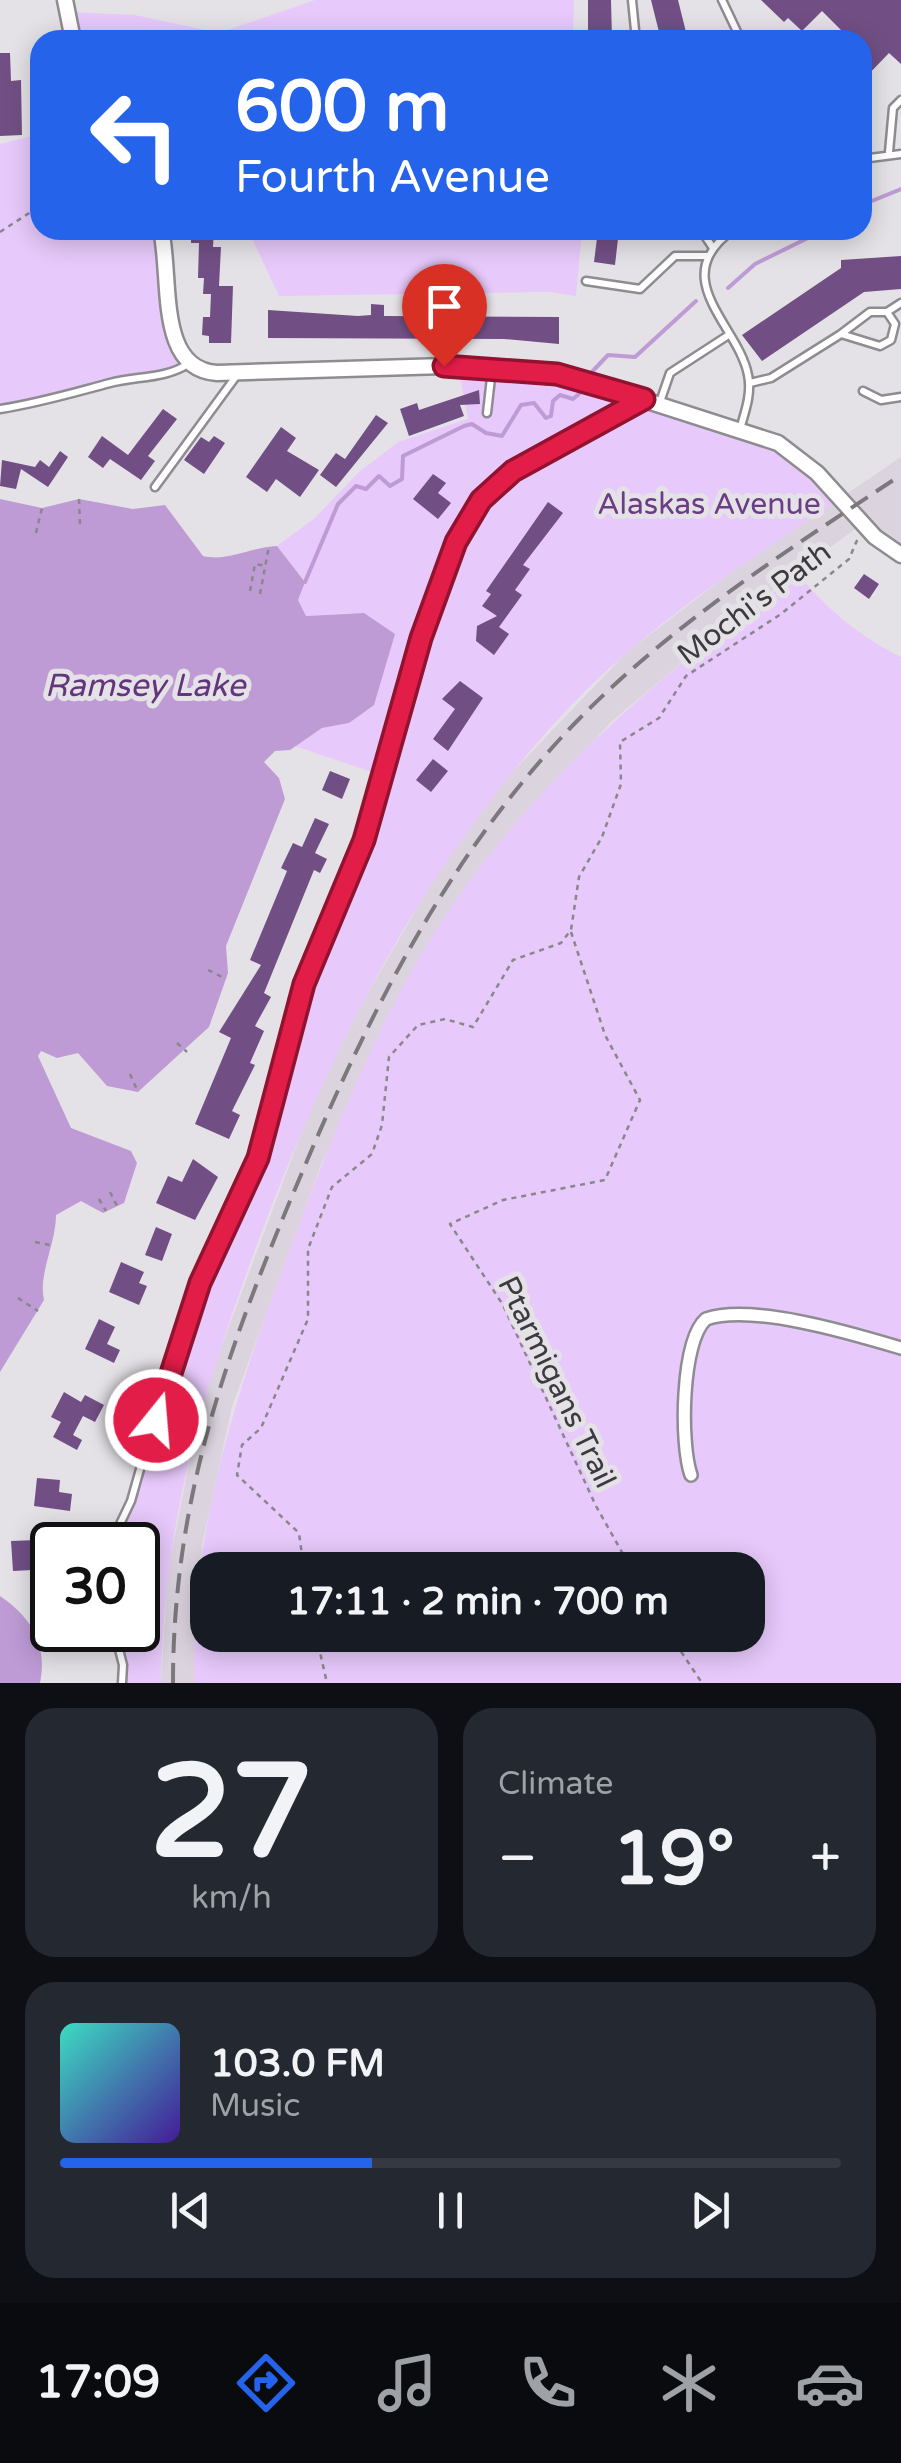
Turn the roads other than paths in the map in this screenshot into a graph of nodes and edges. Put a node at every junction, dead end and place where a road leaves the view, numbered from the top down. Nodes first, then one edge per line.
1 (66, 0) edge
2 (632, 0) edge
3 (722, 0) edge
4 (71, 30) edge
5 (635, 30) edge
6 (736, 30) edge
7 (901, 100) edge
8 (890, 152) junction
9 (901, 154) edge
10 (872, 157) edge
11 (162, 240) edge
12 (707, 240) edge
13 (721, 240) edge
14 (713, 248) junction
15 (708, 256) junction
16 (586, 280) dead end
17 (901, 303) edge
18 (887, 312) junction
19 (841, 334) junction
20 (727, 336) junction
21 (188, 364) junction
22 (492, 368) junction
23 (241, 370) junction
24 (750, 383) junction
25 (864, 391) dead end
26 (901, 397) edge
27 (644, 399) junction
28 (660, 404) junction
29 (0, 409) edge
30 (487, 413) dead end
31 (740, 429) junction
32 (155, 487) dead end
33 (901, 555) edge
34 (901, 1348) edge
35 (144, 1454) joint
36 (690, 1475) dead end
37 (121, 1522) edge
38 (120, 1652) edge
39 (122, 1683) edge

1 - 4 street
2 - 5 lane
3 - 6 lane
7 - 8 lane
8 - 9 lane
8 - 10 lane
11 - 21 street
12 - 14 lane
13 - 14 lane
14 - 15 lane
15 - 16 lane
15 - 20 lane
17 - 18 lane
18 - 19 lane
18 - 19 lane
19 - 24 lane
20 - 24 lane
20 - 28 lane
21 - 23 street
21 - 29 lane
22 - 23 street
22 - 27 street
22 - 30 lane
23 - 32 lane
24 - 31 lane
25 - 26 lane
27 - 28 street
27 - 35 street
28 - 31 street
31 - 33 street
34 - 36 street
35 - 37 lane
38 - 39 lane

